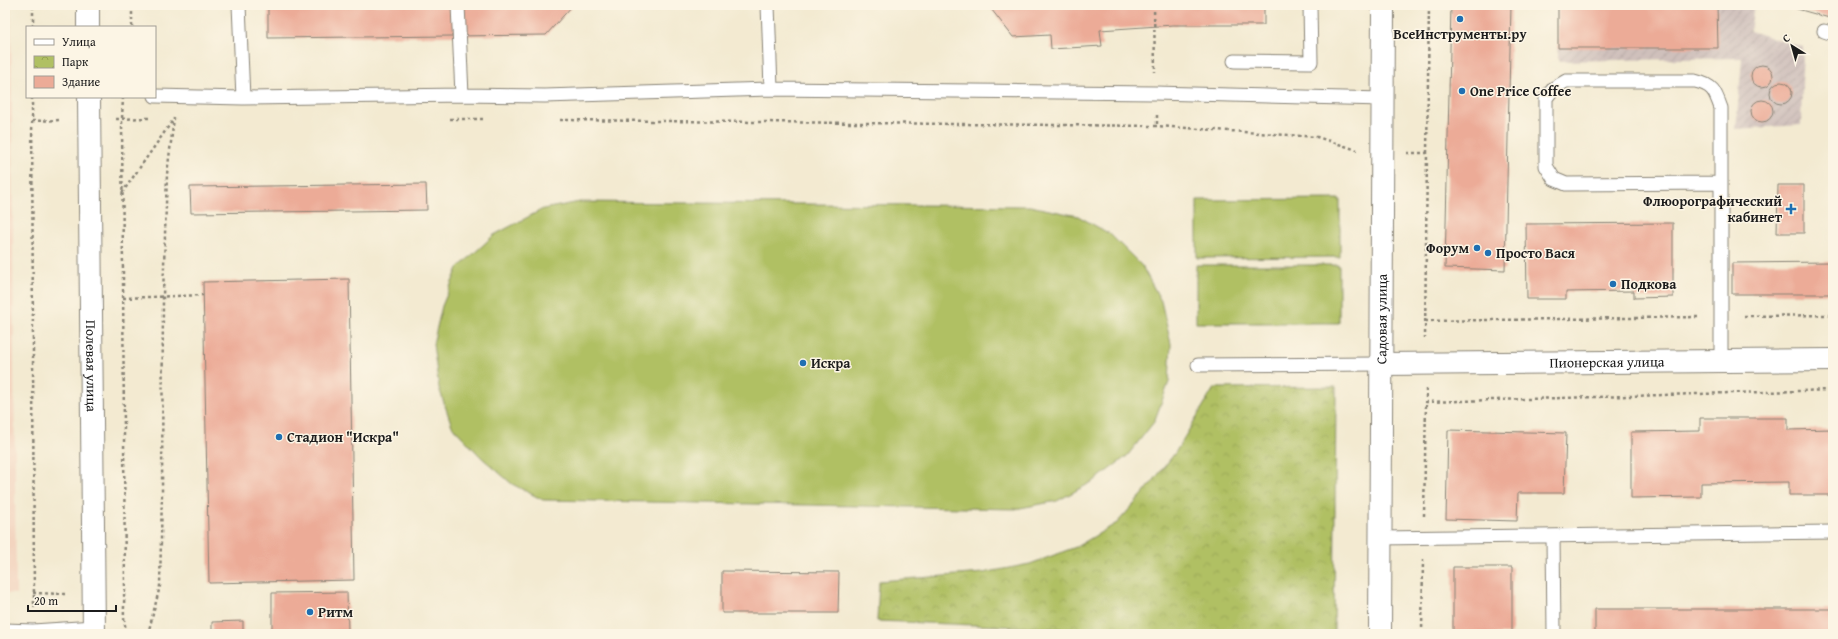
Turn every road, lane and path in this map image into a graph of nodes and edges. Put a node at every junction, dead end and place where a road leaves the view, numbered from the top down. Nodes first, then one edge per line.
1 (33, 5) edge
2 (88, 5) edge
3 (132, 5) edge
4 (239, 5) edge
5 (458, 5) edge
6 (768, 5) edge
7 (1154, 5) edge
8 (1310, 5) edge
9 (1384, 5) edge
10 (1429, 5) edge
11 (33, 26) edge
12 (88, 26) edge
13 (132, 26) edge
14 (1154, 26) dead end
15 (1234, 61) dead end
16 (771, 89) junction
17 (462, 95) junction
18 (156, 96) edge
19 (180, 96) junction
20 (32, 98) edge
21 (89, 98) edge
22 (123, 98) edge
23 (243, 98) junction
24 (1383, 99) junction
25 (152, 118) dead end
26 (167, 118) dead end
27 (174, 118) junction
28 (182, 118) dead end
29 (116, 119) dead end
30 (122, 119) junction
31 (449, 119) dead end
32 (489, 119) dead end
33 (61, 120) dead end
34 (560, 120) dead end
35 (32, 121) junction
36 (1383, 153) junction
37 (1427, 153) dead end
38 (1720, 183) junction
39 (122, 193) junction
40 (204, 294) dead end
41 (163, 296) junction
42 (123, 298) junction
43 (1833, 315) edge
44 (1722, 317) junction
45 (1425, 321) dead end
46 (1833, 360) edge
47 (1721, 361) junction
48 (1380, 364) junction
49 (1198, 365) dead end
50 (1833, 532) edge
51 (1553, 536) junction
52 (1380, 538) junction
53 (33, 593) junction
54 (65, 594) dead end
55 (120, 594) dead end
56 (125, 594) junction
57 (34, 611) dead end
58 (5, 630) edge
59 (94, 630) edge
60 (129, 634) edge
61 (148, 634) edge
62 (1380, 634) edge
63 (1554, 634) edge

1 - 11 path
2 - 12 street
3 - 13 path
4 - 23 lane
5 - 17 lane
6 - 16 lane
7 - 14 path
8 - 15 lane
9 - 24 street, Садовая улица
10 - 37 path
16 - 17 lane
16 - 24 lane
17 - 23 lane
18 - 19 lane
19 - 23 lane
19 - 27 path
20 - 35 path
21 - 59 street, Полевая улица
22 - 30 path
24 - 36 street, Садовая улица
25 - 30 path
26 - 27 path
27 - 28 path
27 - 39 path
27 - 41 path
29 - 30 path
30 - 39 path
31 - 32 path
33 - 35 path
34 - 36 path
35 - 53 path
36 - 48 street, Садовая улица
38 - 38 lane
38 - 44 lane
39 - 42 path
40 - 41 path
41 - 42 path
41 - 61 path
42 - 56 path
43 - 44 path
44 - 45 path
44 - 47 lane
46 - 47 street, Пионерская улица
47 - 48 street, Пионерская улица
48 - 49 lane
48 - 52 street, Садовая улица
50 - 51 lane
51 - 52 lane
51 - 63 lane
52 - 62 street, Садовая улица
53 - 54 path
53 - 57 path
55 - 56 path
56 - 60 path
58 - 59 lane

